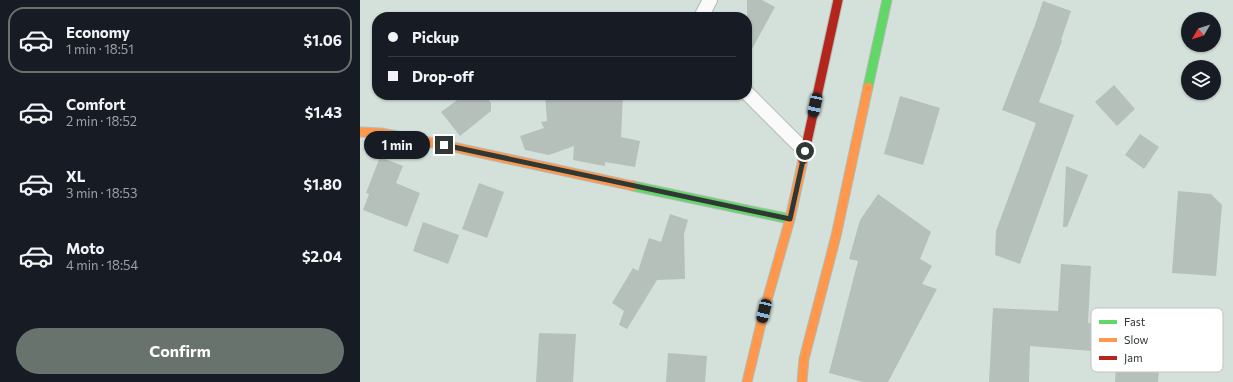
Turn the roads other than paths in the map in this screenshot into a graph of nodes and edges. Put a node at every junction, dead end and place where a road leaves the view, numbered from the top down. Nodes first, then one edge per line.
1 (710, 0) edge
2 (838, 0) edge
3 (887, 0) edge
4 (704, 12) edge
5 (752, 98) edge
6 (360, 132) edge
7 (805, 151) junction
8 (790, 219) junction
9 (747, 382) edge
10 (802, 382) edge

1 - 4 lane
2 - 7 main road
3 - 10 main road
5 - 7 lane
6 - 8 main road
7 - 8 main road
8 - 9 main road

